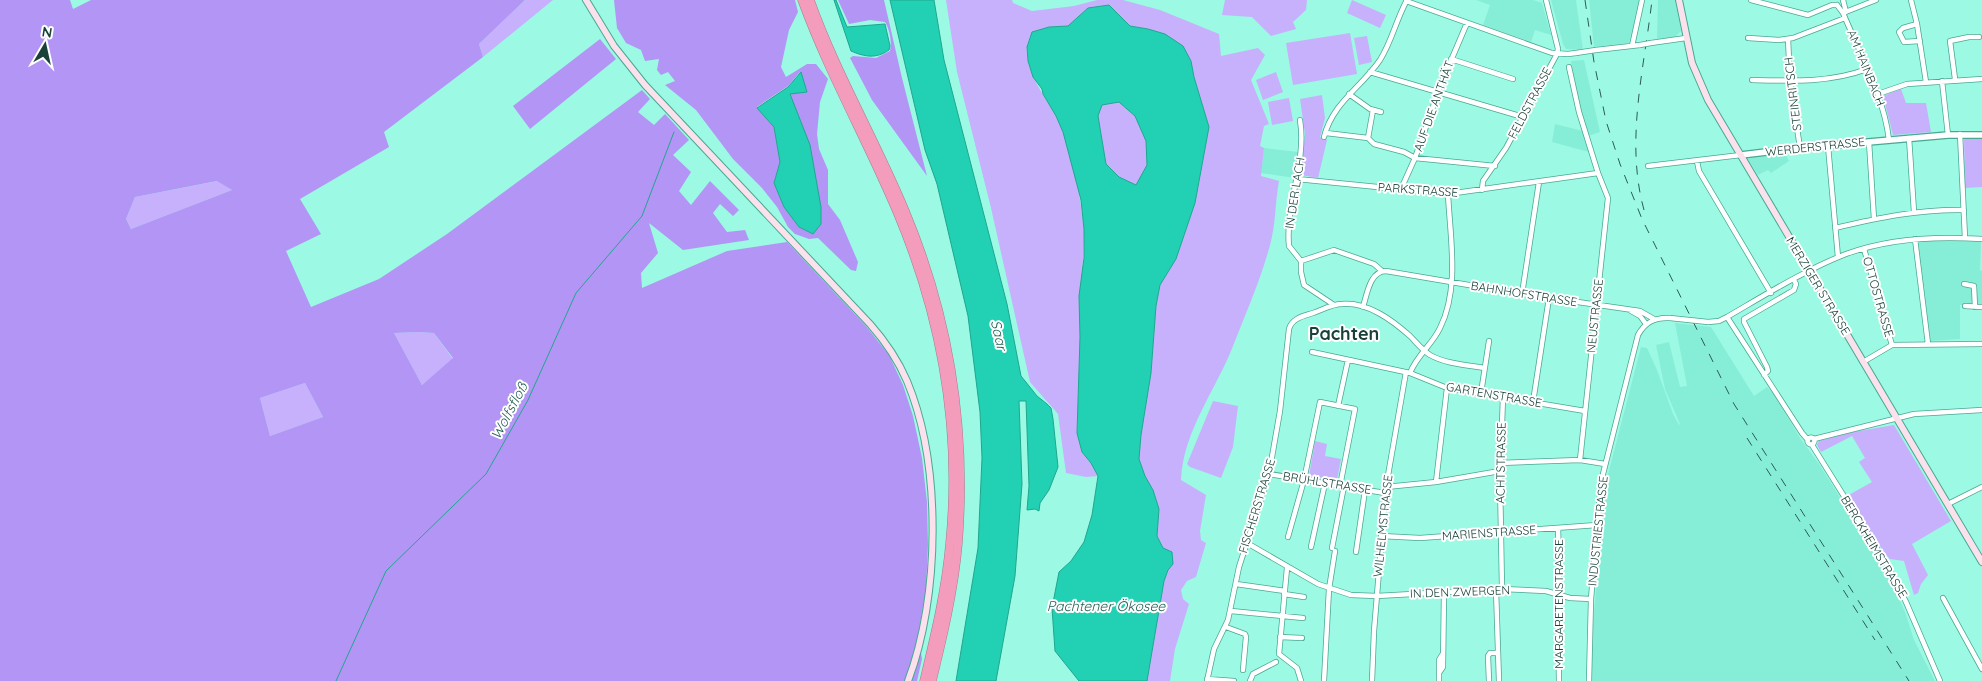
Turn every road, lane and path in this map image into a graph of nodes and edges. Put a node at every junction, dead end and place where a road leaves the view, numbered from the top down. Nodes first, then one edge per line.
1 (586, 0) edge
2 (802, 0) edge
3 (810, 0) edge
4 (1406, 0) edge
5 (1546, 0) edge
6 (1642, 0) edge
7 (1679, 0) edge
8 (1751, 0) edge
9 (1843, 0) edge
10 (1876, 0) edge
11 (1911, 0) edge
12 (1838, 3) edge
13 (1845, 15) junction
14 (1467, 23) junction
15 (1917, 24) junction
16 (1979, 37) dead end
17 (1686, 38) junction
18 (1748, 38) dead end
19 (1788, 39) junction
20 (1920, 41) junction
21 (1632, 46) junction
22 (1557, 54) junction
23 (1451, 59) junction
24 (1569, 67) dead end
25 (1867, 69) junction
26 (1370, 72) junction
27 (1982, 78) edge
28 (1512, 79) dead end
29 (1752, 80) dead end
30 (1955, 80) junction
31 (1790, 81) junction
32 (1942, 81) junction
33 (1926, 82) junction
34 (1438, 92) junction
35 (1349, 94) junction
36 (1878, 94) junction
37 (1373, 110) junction
38 (1381, 112) dead end
39 (1523, 116) junction
40 (1300, 120) dead end
41 (1960, 134) junction
42 (1948, 135) junction
43 (1982, 135) edge
44 (1368, 138) junction
45 (1909, 138) junction
46 (1889, 140) junction
47 (1869, 142) junction
48 (1828, 146) junction
49 (1800, 148) junction
50 (1741, 155) junction
51 (1415, 158) junction
52 (1697, 161) junction
53 (1495, 166) junction
54 (1648, 166) dead end
55 (1598, 173) junction
56 (1297, 180) junction
57 (1539, 182) junction
58 (1401, 189) junction
59 (1482, 190) junction
60 (1448, 194) junction
61 (1964, 210) junction
62 (1914, 212) junction
63 (1874, 219) junction
64 (1835, 228) junction
65 (911, 237) junction
66 (1966, 238) junction
67 (1915, 239) junction
68 (1982, 239) edge
69 (1865, 252) junction
70 (919, 257) junction
71 (1838, 258) junction
72 (1301, 261) junction
73 (1382, 271) junction
74 (1810, 271) junction
75 (1794, 280) junction
76 (1451, 283) junction
77 (1964, 284) dead end
78 (1771, 292) junction
79 (1522, 294) junction
80 (1549, 298) junction
81 (1334, 305) junction
82 (1597, 305) junction
83 (1965, 306) dead end
84 (1363, 307) junction
85 (1975, 307) junction
86 (1982, 307) edge
87 (1627, 309) junction
88 (1727, 317) junction
89 (1654, 319) junction
90 (1646, 324) junction
91 (1490, 342) dead end
92 (1928, 344) junction
93 (1982, 344) edge
94 (1892, 345) junction
95 (1424, 350) junction
96 (1312, 352) dead end
97 (1348, 360) junction
98 (1864, 362) junction
99 (1485, 368) junction
100 (1408, 372) junction
101 (1764, 375) junction
102 (1447, 388) junction
103 (1481, 393) junction
104 (1502, 397) junction
105 (1534, 402) junction
106 (1338, 406) junction
107 (1982, 410) edge
108 (1585, 411) junction
109 (1896, 417) junction
110 (1811, 439) junction
111 (1580, 460) junction
112 (1500, 463) junction
113 (1605, 464) junction
114 (1500, 471) junction
115 (1269, 474) junction
116 (1304, 480) junction
117 (1436, 482) junction
118 (1325, 483) junction
119 (1342, 486) junction
120 (1982, 487) edge
121 (1365, 490) junction
122 (1386, 490) junction
123 (1948, 504) junction
124 (1597, 525) junction
125 (1558, 528) junction
126 (1501, 532) junction
127 (1382, 536) junction
128 (1288, 537) dead end
129 (1247, 543) junction
130 (1311, 547) dead end
131 (1356, 552) dead end
132 (1982, 562) edge
133 (1288, 568) junction
134 (1236, 584) junction
135 (1330, 589) junction
136 (1496, 589) junction
137 (1502, 589) junction
138 (1444, 592) junction
139 (1284, 593) junction
140 (1558, 594) junction
141 (1377, 596) junction
142 (1304, 597) dead end
143 (1943, 598) dead end
144 (1591, 599) junction
145 (1231, 611) junction
146 (1282, 615) junction
147 (1304, 618) dead end
148 (1226, 626) junction
149 (1280, 637) junction
150 (1302, 638) dead end
151 (1498, 653) junction
152 (1276, 662) dead end
153 (1982, 669) edge
154 (1243, 670) dead end
155 (1207, 680) edge
156 (908, 681) edge
157 (924, 681) edge
158 (932, 681) edge
159 (1234, 681) edge
160 (1250, 681) edge
161 (1300, 681) edge
162 (1324, 681) edge
163 (1372, 681) edge
164 (1439, 681) edge
165 (1489, 681) edge
166 (1499, 681) edge
167 (1559, 681) edge
168 (1589, 681) edge
169 (1940, 681) edge

1 - 156 main road
2 - 65 highway
3 - 65 highway
4 - 14 street
4 - 26 street
5 - 22 street
6 - 21 street
7 - 17 main road, MERZIGER STRASSE
8 - 12 street
9 - 13 street
10 - 13 street
11 - 15 street
12 - 13 street, AM HAINBACH
13 - 19 street
13 - 25 street, AM HAINBACH
14 - 22 street
14 - 23 street, AUF DIE ANTHÄT
15 - 20 street
15 - 20 street
16 - 30 street
17 - 21 street, FELDSTRASSE, bridge
17 - 50 main road, MERZIGER STRASSE
18 - 19 street
19 - 31 street, STEINRITSCH
20 - 33 street
21 - 22 street, FELDSTRASSE, bridge
22 - 39 street, FELDSTRASSE
23 - 28 street
23 - 34 street, AUF DIE ANTHÄT
24 - 55 street, NEUSTRASSE
25 - 31 street
25 - 36 street, AM HAINBACH
26 - 34 street
26 - 35 street
27 - 30 street
29 - 31 street
30 - 32 street
31 - 49 street, STEINRITSCH
32 - 33 street
32 - 42 street
33 - 36 street
34 - 39 street
34 - 51 street, AUF DIE ANTHÄT
35 - 37 street
35 - 44 street
36 - 46 street, AM HAINBACH
37 - 38 street
37 - 44 street
39 - 53 street, FELDSTRASSE
40 - 56 street, IN DER LACH
41 - 42 street, WERDERSTRASSE
41 - 43 street, WERDERSTRASSE
41 - 61 street
42 - 45 street, WERDERSTRASSE
44 - 51 street
45 - 46 street, WERDERSTRASSE
45 - 62 street
46 - 47 street, WERDERSTRASSE
47 - 48 street, WERDERSTRASSE
47 - 63 street
48 - 49 street, WERDERSTRASSE
48 - 64 street
49 - 50 street, WERDERSTRASSE
50 - 52 street, WERDERSTRASSE
50 - 74 main road, MERZIGER STRASSE
51 - 53 street
51 - 58 street, AUF DIE ANTHÄT
52 - 54 street, WERDERSTRASSE
52 - 78 street
53 - 59 street, FELDSTRASSE
55 - 57 street, PARKSTRASSE
55 - 82 street, NEUSTRASSE
56 - 58 street, PARKSTRASSE
56 - 72 street, IN DER LACH
57 - 59 street, PARKSTRASSE
57 - 79 street
58 - 60 street, PARKSTRASSE
59 - 60 street, PARKSTRASSE
60 - 76 street, WILHELMSTRASSE
61 - 62 street
61 - 66 street
62 - 63 street
63 - 64 street
64 - 71 street
65 - 70 highway
66 - 67 street
66 - 68 street
67 - 69 street
67 - 92 street
69 - 71 street
69 - 94 street, OTTOSTRASSE
70 - 157 highway
70 - 158 highway
71 - 74 street
72 - 73 street, BAHNHOFSTRASSE
72 - 81 street, IN DER LACH
73 - 76 street, BAHNHOFSTRASSE
73 - 84 street
74 - 75 street
74 - 98 main road, MERZIGER STRASSE
75 - 78 street
75 - 101 street
76 - 79 street, BAHNHOFSTRASSE
76 - 95 street, WILHELMSTRASSE
77 - 85 street
78 - 88 street
79 - 80 street, BAHNHOFSTRASSE
80 - 82 street, BAHNHOFSTRASSE
80 - 105 street
81 - 84 street
81 - 115 street, FISCHERSTRASSE
82 - 87 street, BAHNHOFSTRASSE
82 - 108 street, NEUSTRASSE
83 - 85 street
84 - 95 street
85 - 86 street
87 - 89 street, BAHNHOFSTRASSE
87 - 90 street
88 - 89 street, INDUSTRIESTRASSE, bridge
88 - 101 street
89 - 90 street, INDUSTRIESTRASSE
90 - 113 street, INDUSTRIESTRASSE
91 - 99 street
92 - 93 street
92 - 94 street
94 - 98 street
95 - 99 street
95 - 100 street, WILHELMSTRASSE
96 - 97 street, GARTENSTRASSE
97 - 100 street, GARTENSTRASSE
97 - 106 street
98 - 109 main road, MERZIGER STRASSE
99 - 103 street
100 - 102 street, GARTENSTRASSE
100 - 122 street, WILHELMSTRASSE
101 - 110 street
102 - 103 street, GARTENSTRASSE
102 - 117 street
103 - 104 street, GARTENSTRASSE
104 - 105 street, GARTENSTRASSE
104 - 112 street, ACHTSTRASSE
105 - 108 street, GARTENSTRASSE
106 - 116 street
106 - 119 street
107 - 109 street
108 - 111 street, NEUSTRASSE
109 - 110 street
109 - 123 main road, MERZIGER STRASSE
110 - 169 street, BERCKHEIMSTRASSE
111 - 112 street
111 - 113 street
112 - 114 street, ACHTSTRASSE
113 - 124 street, INDUSTRIESTRASSE
114 - 117 street, BRÜHLSTRASSE
114 - 126 street, ACHTSTRASSE
115 - 116 street, BRÜHLSTRASSE
115 - 129 street, FISCHERSTRASSE
116 - 118 street, BRÜHLSTRASSE
116 - 128 street
117 - 122 street, BRÜHLSTRASSE
118 - 119 street, BRÜHLSTRASSE
118 - 130 street
119 - 121 street, BRÜHLSTRASSE
119 - 135 street
120 - 123 street
121 - 122 street, BRÜHLSTRASSE
121 - 131 street
122 - 127 street, WILHELMSTRASSE
123 - 132 main road, MERZIGER STRASSE
124 - 125 street, MARIENSTRASSE
124 - 144 street, INDUSTRIESTRASSE
125 - 126 street, MARIENSTRASSE
125 - 140 street, MARGARETENSTRASSE
126 - 127 street, MARIENSTRASSE
126 - 137 street, ACHTSTRASSE
127 - 141 street, WILHELMSTRASSE
129 - 133 street, IN DEN ZWERGEN
129 - 134 street, FISCHERSTRASSE
133 - 135 street, IN DEN ZWERGEN
133 - 139 street
134 - 139 street
134 - 145 street, FISCHERSTRASSE
135 - 141 street, IN DEN ZWERGEN
135 - 162 street
136 - 137 street, IN DEN ZWERGEN
136 - 138 street, IN DEN ZWERGEN
136 - 151 street
137 - 140 street, IN DEN ZWERGEN
138 - 141 street, IN DEN ZWERGEN
138 - 164 street
139 - 142 street
139 - 146 street
140 - 144 street, IN DEN ZWERGEN
140 - 167 street, MARGARETENSTRASSE
141 - 163 street, WILHELMSTRASSE
143 - 153 street
144 - 168 street, INDUSTRIESTRASSE
145 - 146 street
145 - 148 street, FISCHERSTRASSE
146 - 147 street
146 - 149 street
148 - 154 street
148 - 155 street, FISCHERSTRASSE
149 - 150 street
149 - 161 street
151 - 165 street
151 - 166 street
152 - 160 street
155 - 159 street

